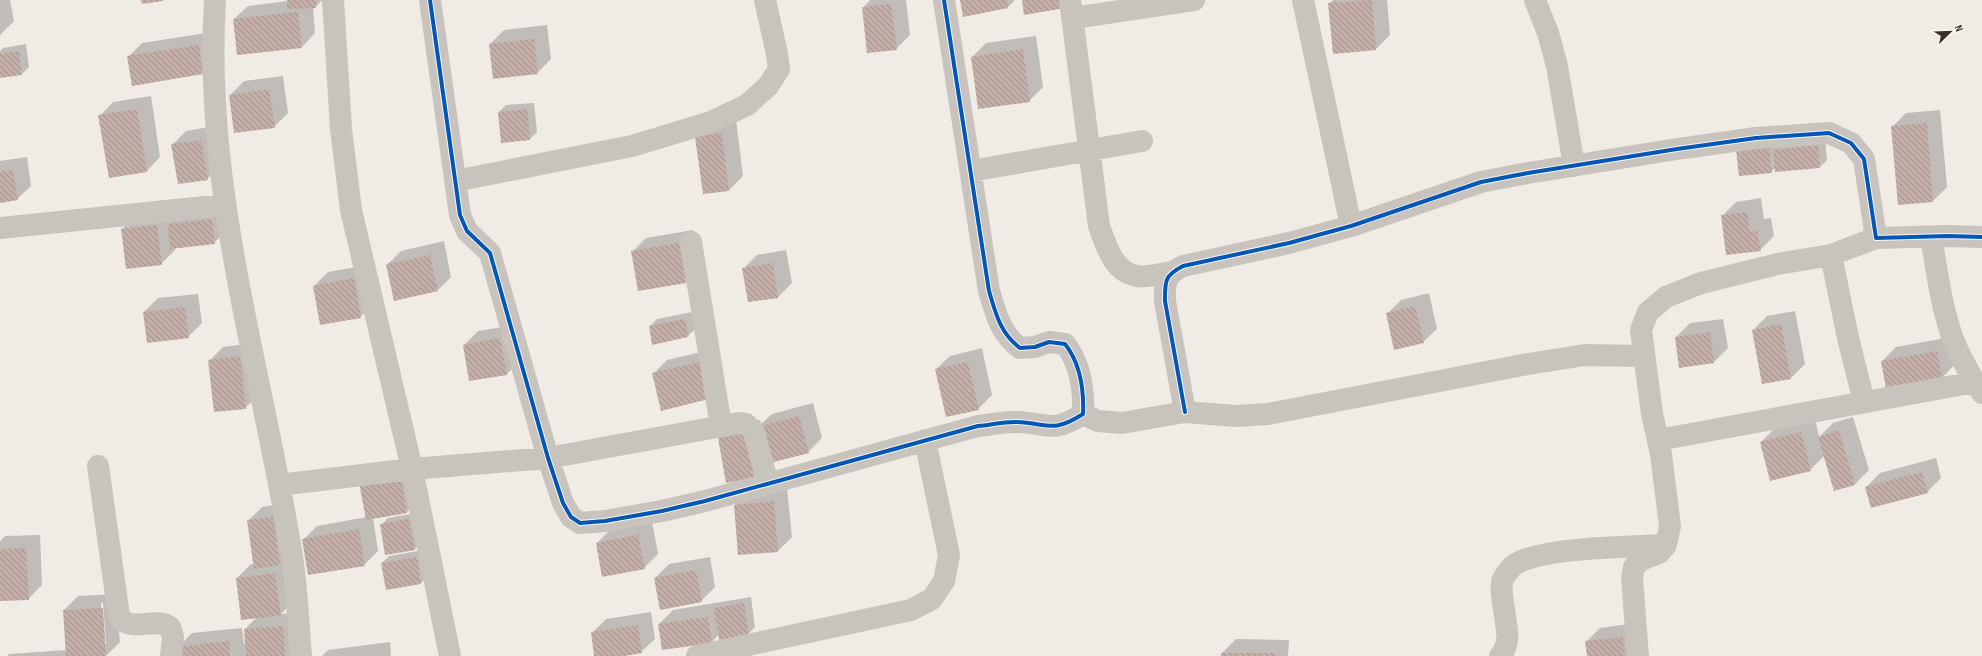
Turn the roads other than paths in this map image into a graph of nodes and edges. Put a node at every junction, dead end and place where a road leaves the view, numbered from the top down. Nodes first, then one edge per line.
1 (215, 0) edge
2 (333, 0) edge
3 (430, 0) edge
4 (765, 0) edge
5 (944, 0) edge
6 (1194, 0) edge
7 (1303, 0) edge
8 (1535, 0) edge
9 (1072, 9) edge
10 (1142, 141) dead end
11 (1090, 150) junction
12 (1574, 166) junction
13 (971, 171) junction
14 (455, 181) junction
15 (224, 205) junction
16 (1351, 226) junction
17 (0, 228) edge
18 (1931, 237) junction
19 (1982, 237) edge
20 (1876, 238) junction
21 (690, 242) dead end
22 (1831, 255) junction
23 (1171, 272) junction
24 (1644, 356) junction
25 (1979, 387) edge
26 (1864, 402) junction
27 (1185, 412) junction
28 (1083, 414) junction
29 (721, 426) junction
30 (925, 440) junction
31 (1658, 440) junction
32 (548, 458) junction
33 (98, 466) dead end
34 (412, 469) junction
35 (768, 484) junction
36 (278, 486) junction
37 (1666, 545) junction
38 (706, 655) edge
39 (172, 656) edge
40 (301, 656) edge
41 (450, 656) edge
42 (1500, 656) edge
43 (1638, 656) edge

1 - 15 street
2 - 34 street
3 - 14 street
4 - 14 street
5 - 13 street
6 - 9 street
7 - 16 street
8 - 12 street
9 - 11 street
10 - 11 street
11 - 13 street
11 - 23 street
12 - 16 street
12 - 20 street
13 - 28 street
14 - 32 street
15 - 17 street
15 - 36 street
16 - 23 street
18 - 19 street
18 - 20 street
18 - 25 street
20 - 22 street
21 - 29 street
22 - 24 street
22 - 26 street
23 - 27 street
24 - 27 street
24 - 31 street
25 - 26 street
26 - 31 street
27 - 28 street
28 - 30 street
29 - 32 street
29 - 35 street
30 - 35 street
30 - 38 street
31 - 37 street
32 - 34 street
32 - 35 street
33 - 39 street
34 - 36 street
34 - 41 street
36 - 40 street
37 - 42 street
37 - 43 street

